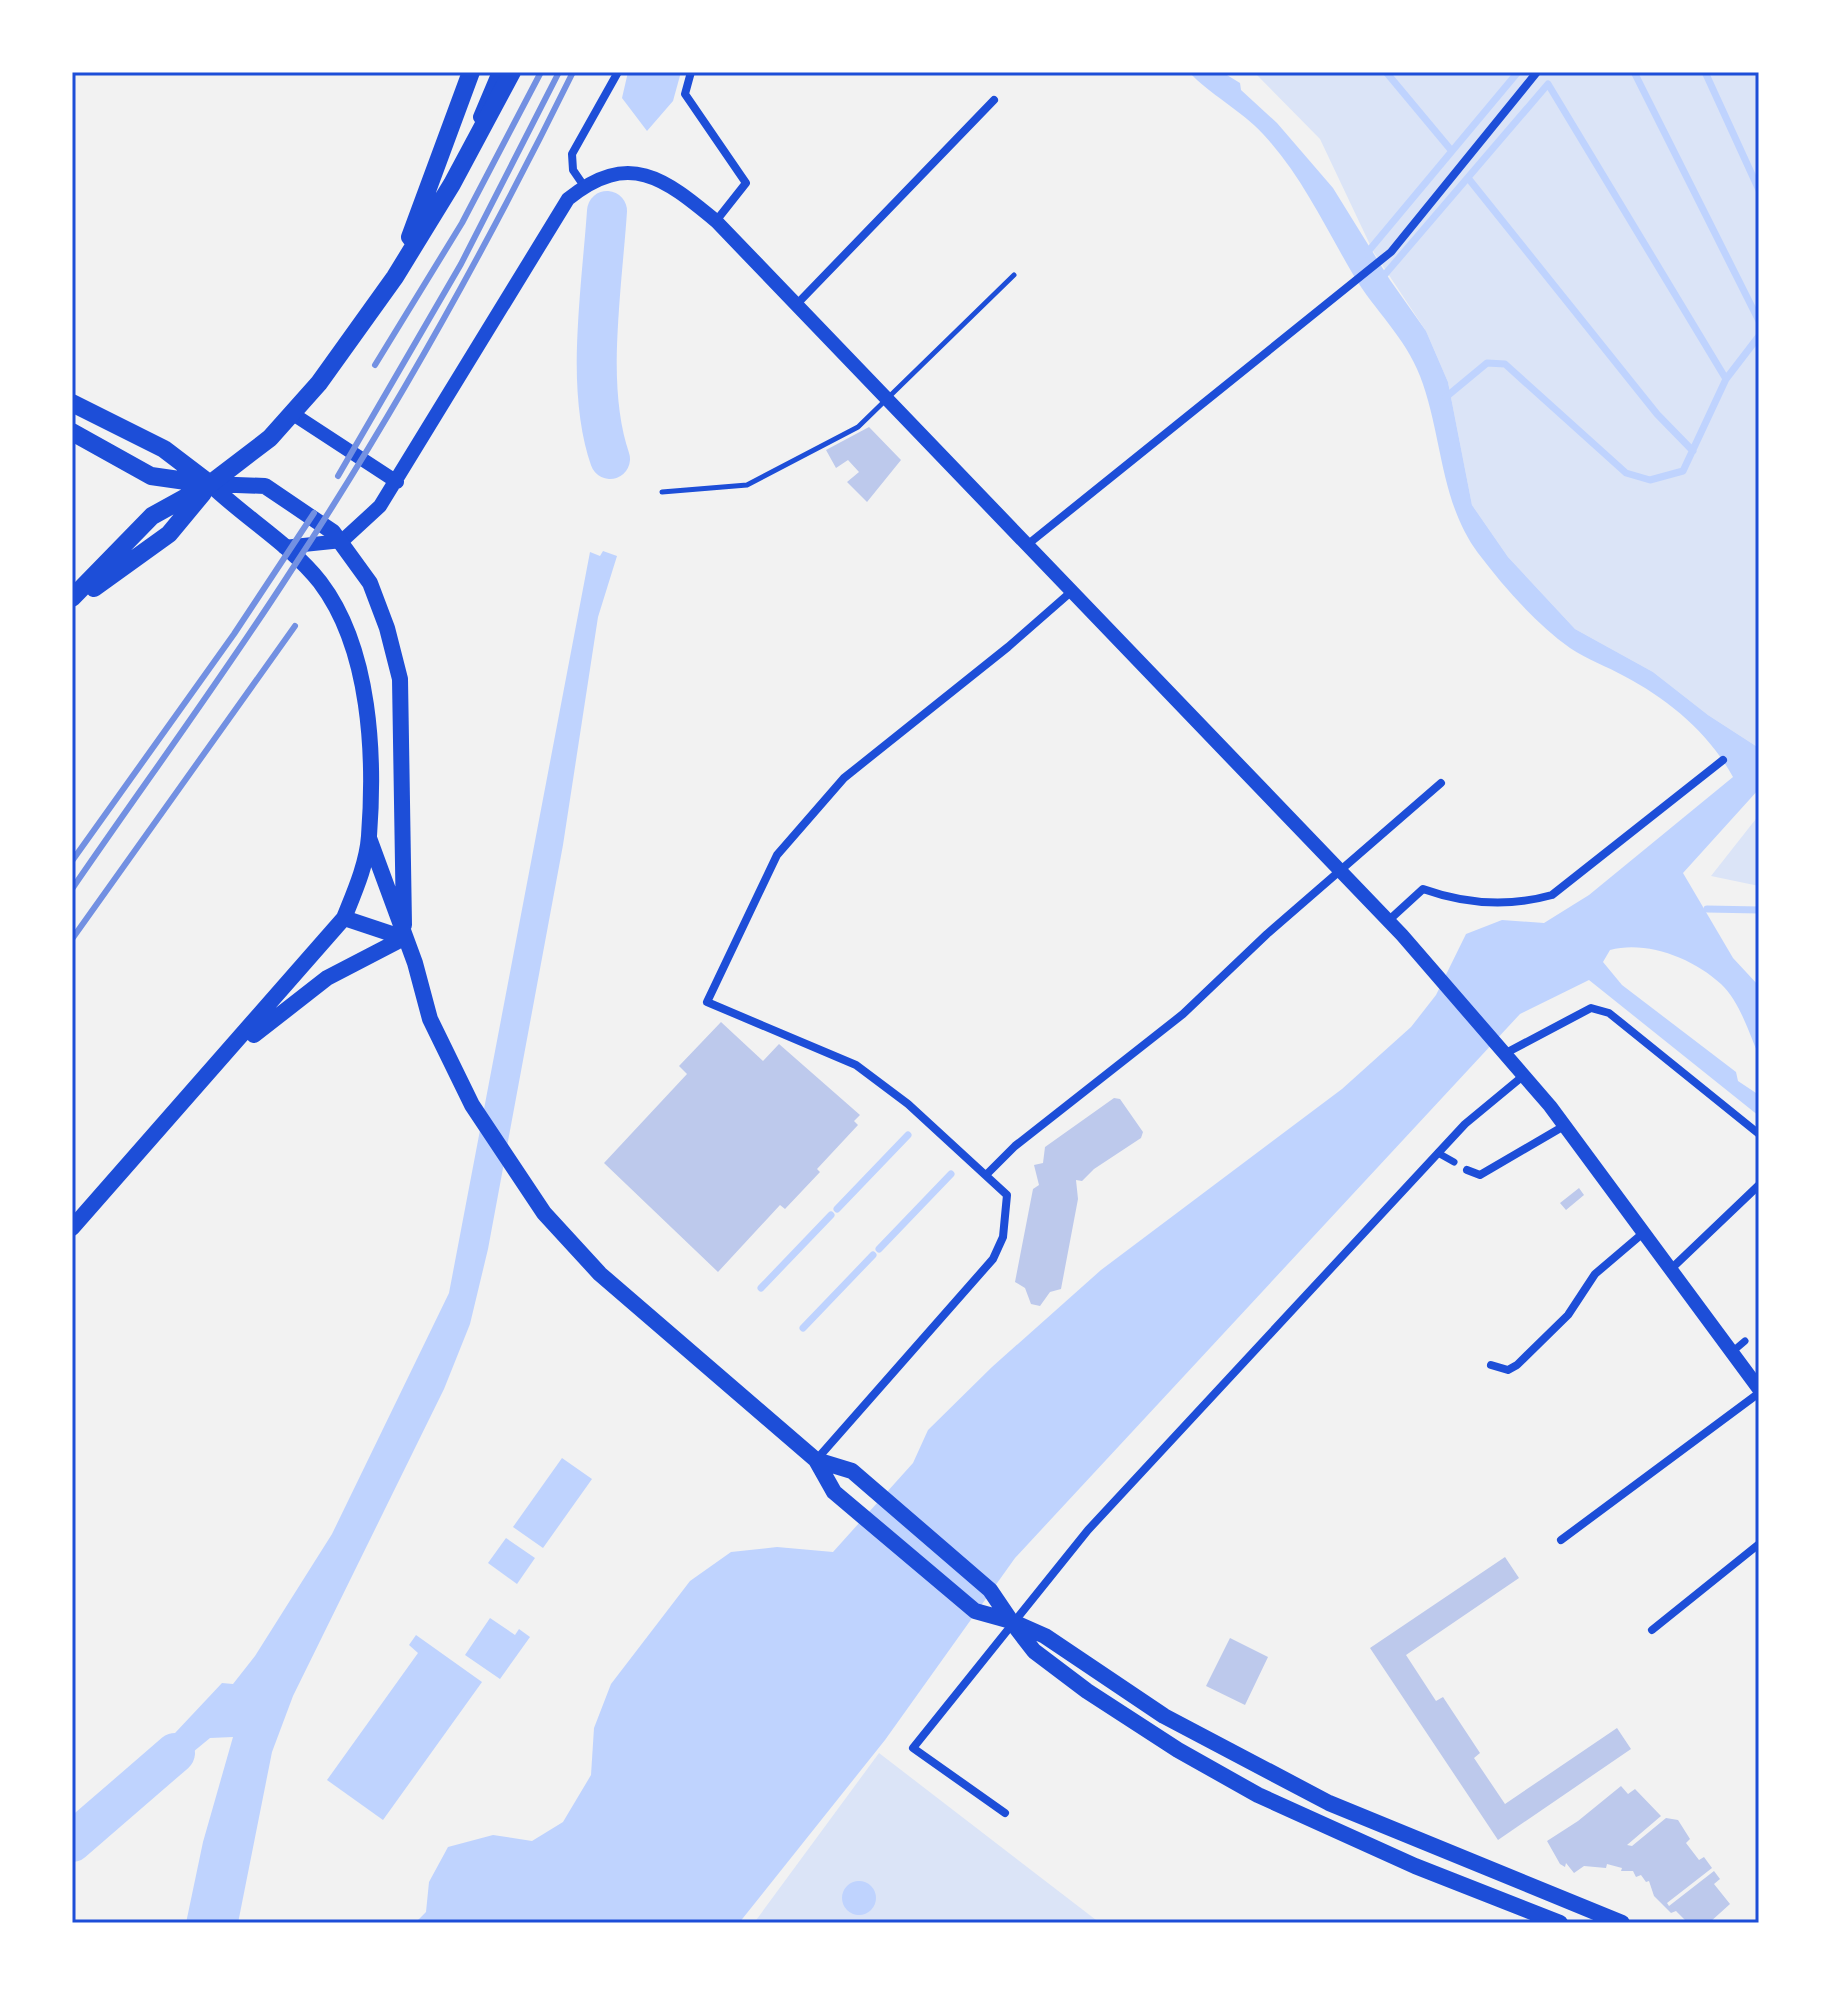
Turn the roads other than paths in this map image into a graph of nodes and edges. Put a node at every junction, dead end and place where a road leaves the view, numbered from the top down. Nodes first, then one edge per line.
1 (471, 72) edge
2 (499, 72) edge
3 (512, 72) edge
4 (618, 72) edge
5 (691, 72) edge
6 (1537, 72) edge
7 (994, 100) dead end
8 (452, 184) junction
9 (584, 186) junction
10 (716, 221) junction
11 (1014, 275) dead end
12 (395, 277) junction
13 (796, 305) junction
14 (887, 399) junction
15 (72, 403) edge
16 (293, 414) junction
17 (72, 432) edge
18 (397, 482) junction
19 (210, 484) junction
20 (662, 492) dead end
21 (333, 539) junction
22 (1027, 545) junction
23 (284, 547) junction
24 (1072, 591) junction
25 (72, 601) edge
26 (1723, 760) dead end
27 (1441, 783) dead end
28 (369, 838) junction
29 (1339, 870) junction
30 (344, 918) junction
31 (1388, 921) junction
32 (404, 938) junction
33 (1500, 1050) junction
34 (222, 1061) junction
35 (1523, 1076) junction
36 (1564, 1126) junction
37 (1759, 1134) edge
38 (1438, 1153) junction
39 (1454, 1162) dead end
40 (1467, 1170) dead end
41 (987, 1174) junction
42 (1759, 1185) edge
43 (72, 1228) edge
44 (1642, 1234) junction
45 (1670, 1271) junction
46 (1745, 1341) dead end
47 (1731, 1353) junction
48 (1491, 1365) dead end
49 (1759, 1391) edge
50 (816, 1460) junction
51 (1561, 1540) dead end
52 (1759, 1544) edge
53 (1011, 1621) junction
54 (1652, 1630) dead end
55 (1005, 1813) dead end
56 (1560, 1923) edge
57 (1622, 1923) edge

1 - 12 main road
2 - 8 street
3 - 8 main road
4 - 9 street
5 - 10 street
6 - 22 street
7 - 13 street
8 - 12 main road
9 - 10 street
9 - 18 street
10 - 13 street
11 - 14 lane
12 - 16 main road
13 - 14 street
14 - 20 lane
14 - 22 street
15 - 19 main road
16 - 18 street
16 - 19 main road
17 - 19 main road
18 - 21 street
19 - 21 main road
19 - 23 main road
19 - 25 main road
21 - 23 street
21 - 32 main road
22 - 24 street
23 - 28 main road
24 - 29 street
24 - 41 street
26 - 31 street
27 - 29 street
28 - 30 main road
28 - 32 main road
29 - 31 street
29 - 41 street
30 - 32 main road
30 - 34 main road
31 - 33 street
32 - 34 main road
32 - 50 main road
33 - 35 street
33 - 37 street
34 - 43 main road
35 - 36 street
35 - 38 street
36 - 40 street
36 - 44 street
38 - 39 street
38 - 53 street
41 - 50 street
42 - 45 street
44 - 45 street
44 - 48 street
45 - 47 street
46 - 47 street
47 - 49 street
49 - 51 street
50 - 53 main road
50 - 53 main road
52 - 54 street
53 - 55 street
53 - 56 main road
53 - 57 main road

